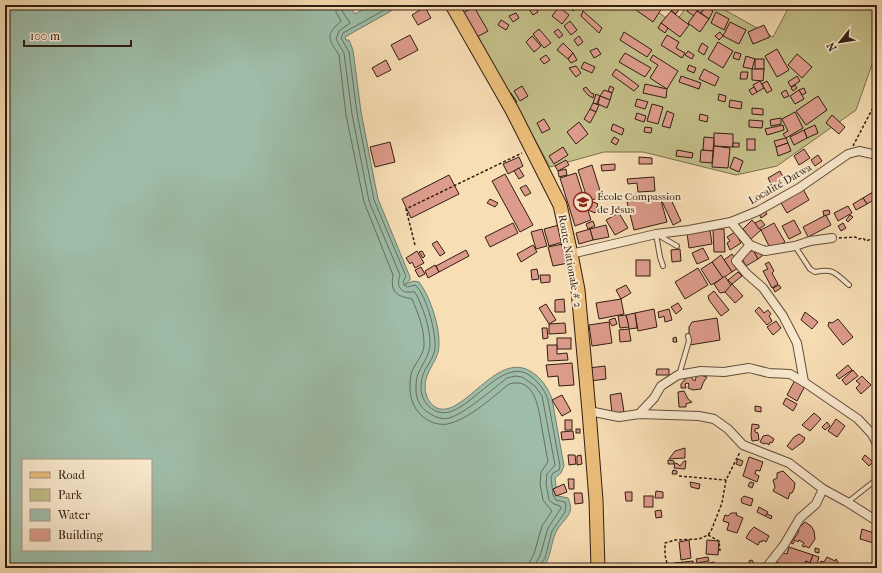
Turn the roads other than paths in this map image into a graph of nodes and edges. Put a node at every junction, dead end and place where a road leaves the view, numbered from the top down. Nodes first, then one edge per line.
1 (452, 5) edge
2 (877, 155) edge
3 (731, 222) junction
4 (656, 234) junction
5 (832, 238) road end
6 (750, 245) junction
7 (677, 246) dead end
8 (795, 246) junction
9 (571, 254) junction
10 (663, 266) dead end
11 (849, 285) dead end
12 (688, 336) dead end
13 (678, 375) junction
14 (804, 382) junction
15 (589, 412) junction
16 (639, 414) junction
17 (877, 444) edge
18 (877, 479) edge
19 (824, 489) junction
20 (847, 502) junction
21 (877, 521) edge
22 (598, 568) edge
23 (766, 568) edge

1 - 9 main road, Route Nationale # 2
2 - 3 street, Localité Datwa
3 - 4 street, Localité Datwa
3 - 6 street
4 - 7 lane
4 - 9 street, Localité Datwa
4 - 10 lane
5 - 8 street
6 - 8 street
6 - 14 street
8 - 11 lane
9 - 15 main road, Route Nationale # 2
12 - 13 lane
13 - 14 street
13 - 16 street
14 - 17 street
15 - 16 street
15 - 22 main road, Route Nationale # 2
16 - 19 street
18 - 20 lane
19 - 20 street
19 - 23 street
20 - 21 street

